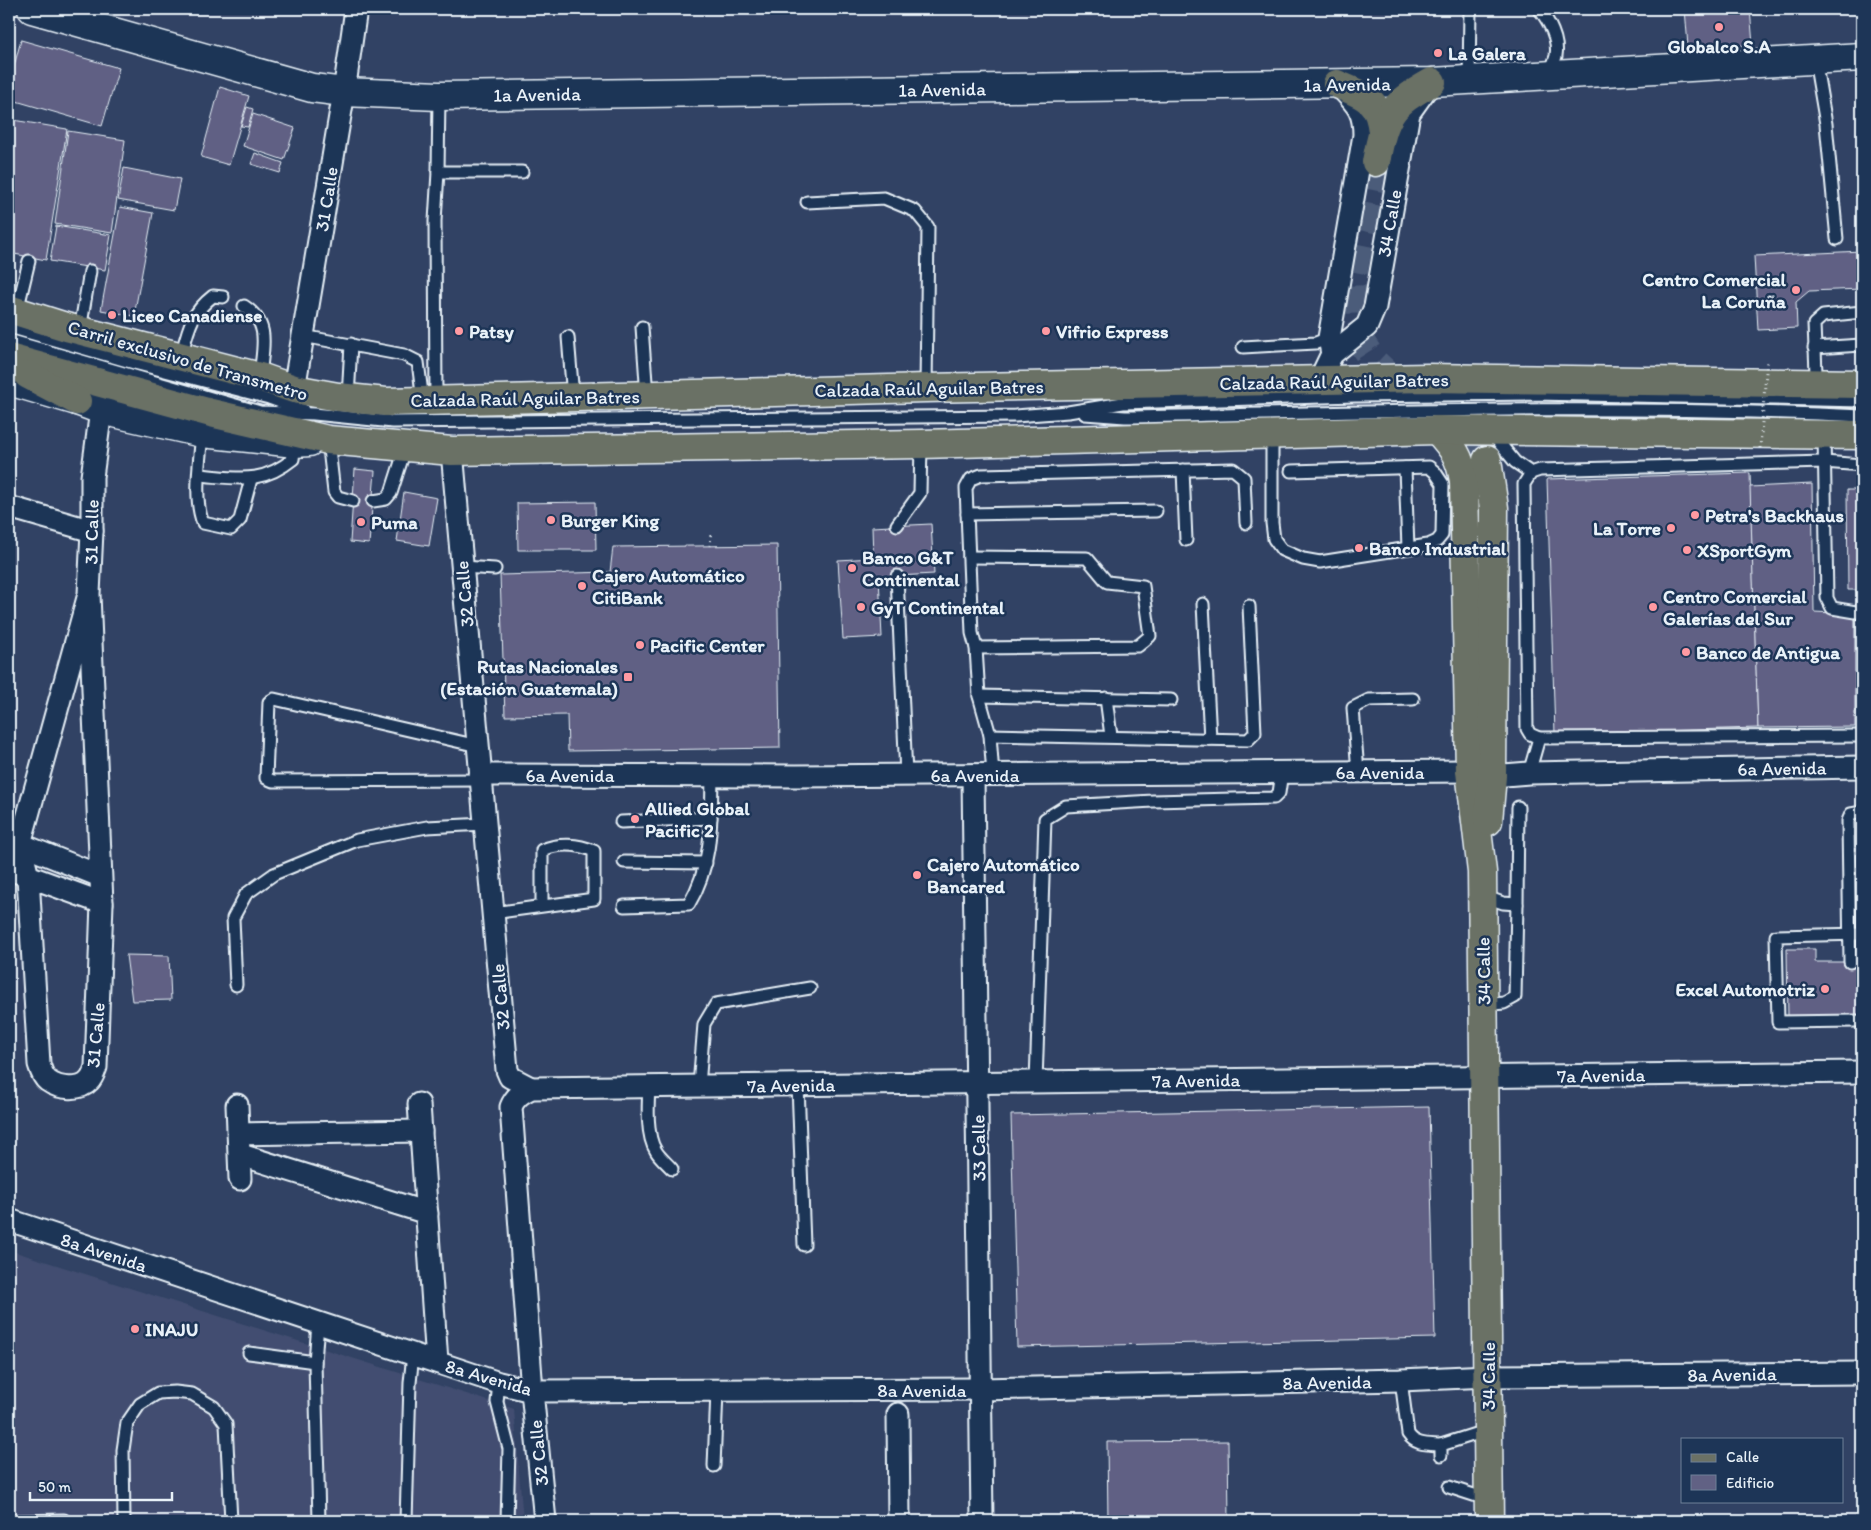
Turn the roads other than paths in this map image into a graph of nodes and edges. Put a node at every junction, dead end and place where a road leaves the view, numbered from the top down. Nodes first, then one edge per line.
1 (32, 9) edge
2 (356, 9) edge
3 (1470, 9) edge
4 (1539, 9) edge
5 (1862, 57) edge
6 (1814, 60) junction
7 (1549, 75) junction
8 (1469, 80) junction
9 (1432, 82) junction
10 (1337, 84) junction
11 (344, 92) junction
12 (439, 96) junction
13 (1382, 132) junction
14 (1376, 162) tunnel mouth
15 (438, 172) junction
16 (522, 172) dead end
17 (807, 202) dead end
18 (1837, 239) dead end
19 (30, 260) dead end
20 (90, 271) dead end
21 (223, 297) dead end
22 (1335, 302) junction
23 (244, 306) dead end
24 (1375, 307) junction
25 (1862, 312) edge
26 (11, 316) edge
27 (642, 328) dead end
28 (80, 330) junction
29 (303, 336) junction
30 (568, 337) dead end
31 (9, 340) edge
32 (351, 344) junction
33 (1862, 345) edge
34 (1330, 346) junction
35 (1243, 347) dead end
36 (1814, 348) junction
37 (181, 357) junction
38 (9, 358) edge
39 (9, 365) edge
40 (260, 377) junction
41 (9, 381) edge
42 (1319, 381) junction
43 (1815, 383) junction
44 (1862, 384) edge
45 (926, 388) junction
46 (294, 389) junction
47 (647, 396) junction
48 (573, 397) junction
49 (348, 398) junction
50 (429, 400) junction
51 (1862, 401) edge
52 (89, 406) junction
53 (1068, 412) junction
54 (314, 414) junction
55 (1862, 416) edge
56 (1437, 430) junction
57 (1490, 430) junction
58 (202, 433) junction
59 (1272, 434) junction
60 (1824, 435) junction
61 (1862, 435) edge
62 (328, 440) junction
63 (295, 443) junction
64 (921, 444) junction
65 (406, 446) junction
66 (452, 450) junction
67 (1487, 460) tunnel mouth
68 (1824, 462) junction
69 (1862, 464) edge
70 (1405, 468) junction
71 (1183, 470) junction
72 (1291, 471) dead end
73 (1531, 473) junction
74 (199, 475) junction
75 (251, 479) junction
76 (353, 501) dead end
77 (373, 501) dead end
78 (9, 507) edge
79 (1156, 511) dead end
80 (967, 514) junction
81 (1246, 524) dead end
82 (897, 526) dead end
83 (92, 531) junction
84 (1186, 540) dead end
85 (1408, 548) junction
86 (969, 557) junction
87 (462, 568) junction
88 (495, 569) dead end
89 (897, 576) dead end
90 (89, 594) junction
91 (1203, 604) dead end
92 (1249, 606) dead end
93 (1862, 613) edge
94 (976, 648) junction
95 (979, 696) junction
96 (1106, 698) junction
97 (1413, 699) dead end
98 (1171, 700) dead end
99 (990, 735) junction
100 (1111, 736) junction
101 (1862, 736) edge
102 (1210, 738) junction
103 (1539, 738) junction
104 (478, 746) junction
105 (1862, 767) edge
106 (1282, 772) junction
107 (1358, 772) junction
108 (1529, 773) junction
109 (1481, 774) junction
110 (906, 775) junction
111 (983, 775) junction
112 (712, 776) junction
113 (481, 777) junction
114 (1518, 807) dead end
115 (1862, 812) edge
116 (711, 818) junction
117 (621, 822) dead end
118 (485, 824) junction
119 (14, 842) edge
120 (624, 862) dead end
121 (706, 863) junction
122 (18, 873) edge
123 (100, 876) junction
124 (1483, 884) junction
125 (102, 903) junction
126 (1517, 904) junction
127 (542, 906) junction
128 (624, 906) dead end
129 (492, 913) junction
130 (1850, 934) junction
131 (1862, 934) edge
132 (1850, 962) dead end
133 (236, 985) dead end
134 (810, 988) dead end
135 (1484, 1005) junction
136 (1858, 1019) edge
137 (1862, 1072) edge
138 (1485, 1077) junction
139 (1036, 1082) junction
140 (977, 1083) junction
141 (798, 1085) junction
142 (699, 1086) junction
143 (649, 1087) junction
144 (530, 1088) junction
145 (419, 1104) dead end
146 (237, 1105) dead end
147 (421, 1131) junction
148 (240, 1145) junction
149 (672, 1169) dead end
150 (240, 1178) dead end
151 (427, 1213) junction
152 (9, 1220) edge
153 (804, 1246) dead end
154 (318, 1323) junction
155 (249, 1353) dead end
156 (413, 1354) junction
157 (315, 1362) junction
158 (437, 1362) junction
159 (1862, 1372) edge
160 (1488, 1376) junction
161 (1401, 1380) junction
162 (499, 1384) junction
163 (981, 1389) junction
164 (717, 1390) junction
165 (532, 1391) junction
166 (898, 1414) dead end
167 (1488, 1430) junction
168 (714, 1466) dead end
169 (1449, 1488) dead end
170 (1489, 1511) edge
171 (9, 1520) edge
172 (64, 1520) edge
173 (124, 1521) edge
174 (231, 1521) edge
175 (318, 1521) edge
176 (406, 1521) edge
177 (507, 1521) edge
178 (545, 1521) edge
179 (899, 1521) edge
180 (982, 1521) edge

1 - 11 street, 1a Avenida
2 - 11 street, 31 Calle
3 - 8 lane
4 - 7 lane
5 - 6 street, 1a Avenida
6 - 7 street, 1a Avenida
6 - 18 lane
7 - 8 street, 1a Avenida
8 - 9 street, 1a Avenida
9 - 10 street, 1a Avenida
9 - 13 main road
9 - 24 street, 34 Calle
10 - 12 street, 1a Avenida
10 - 13 main road
10 - 22 street, 34 Calle
11 - 12 street, 1a Avenida
11 - 29 street, 31 Calle
12 - 15 lane
13 - 14 main road
15 - 16 lane
15 - 50 lane
17 - 45 lane
19 - 26 lane
20 - 28 lane
21 - 37 lane
22 - 24 street
22 - 34 street, 34 Calle
23 - 40 lane
24 - 34 street, 34 Calle
25 - 36 lane
26 - 28 main road, Calzada Raúl Aguilar Batres
26 - 54 lane, Carril exclusivo de Transmetro
27 - 47 lane
28 - 37 main road, Calzada Raúl Aguilar Batres
29 - 32 lane
29 - 46 street, 31 Calle
30 - 48 lane
31 - 54 lane, Carril exclusivo de Transmetro
32 - 49 lane
32 - 50 lane
33 - 36 lane
34 - 35 lane
34 - 42 street, 34 Calle
36 - 43 lane
37 - 40 main road, Calzada Raúl Aguilar Batres
38 - 62 main road
39 - 52 main road
40 - 46 main road, Calzada Raúl Aguilar Batres
41 - 52 street
42 - 43 main road, Calzada Raúl Aguilar Batres
42 - 45 main road, Calzada Raúl Aguilar Batres
43 - 44 main road, Calzada Raúl Aguilar Batres
45 - 47 main road, Calzada Raúl Aguilar Batres
46 - 49 main road, Calzada Raúl Aguilar Batres
47 - 48 main road, Calzada Raúl Aguilar Batres
48 - 50 main road, Calzada Raúl Aguilar Batres
49 - 50 main road, Calzada Raúl Aguilar Batres
51 - 53 lane
52 - 58 street
52 - 83 street, 31 Calle
53 - 54 lane
53 - 55 lane
56 - 57 main road
56 - 59 main road
56 - 109 main road, 34 Calle
57 - 60 main road
57 - 73 lane
58 - 63 street
58 - 74 lane
59 - 64 main road
59 - 85 lane
60 - 61 main road
60 - 68 lane
62 - 63 street
62 - 65 main road
62 - 76 lane
63 - 75 lane
64 - 66 main road
64 - 82 lane
65 - 66 main road
65 - 77 lane
66 - 87 street, 32 Calle
67 - 109 main road
68 - 69 lane
68 - 73 lane
68 - 93 lane
70 - 72 lane
70 - 85 lane
70 - 85 lane
71 - 80 lane
71 - 81 lane
71 - 84 lane
73 - 103 lane
74 - 75 lane
74 - 75 lane
78 - 83 street
79 - 80 lane
80 - 86 lane
83 - 90 street, 31 Calle
86 - 94 lane
86 - 94 lane
87 - 88 lane
87 - 104 street, 32 Calle
89 - 110 lane
90 - 119 street, 31 Calle
90 - 123 street, 31 Calle
91 - 102 lane
92 - 102 lane
94 - 95 lane
95 - 96 lane
95 - 99 lane
96 - 98 lane
96 - 100 lane
97 - 107 lane
99 - 100 lane
99 - 111 lane
100 - 102 lane
101 - 103 lane
103 - 108 lane
104 - 113 street, 32 Calle
104 - 113 lane
105 - 108 street, 6a Avenida
106 - 107 street, 6a Avenida
106 - 111 street, 6a Avenida
106 - 139 lane
107 - 109 street, 6a Avenida
108 - 109 street, 6a Avenida
109 - 124 main road, 34 Calle
110 - 111 street, 6a Avenida
110 - 112 street, 6a Avenida
111 - 140 street, 33 Calle
112 - 113 street, 6a Avenida
112 - 116 lane
113 - 118 street, 32 Calle
114 - 126 lane
115 - 130 lane
116 - 117 lane
116 - 121 lane
118 - 129 street, 32 Calle
118 - 133 lane
119 - 122 street, 31 Calle
119 - 123 street
120 - 121 lane
121 - 128 lane
122 - 125 street
122 - 125 street, 31 Calle
123 - 125 street, 31 Calle
124 - 126 lane
124 - 135 main road, 34 Calle
126 - 135 lane
127 - 127 lane
127 - 129 lane
129 - 144 street, 32 Calle
130 - 131 lane
130 - 132 lane
130 - 136 lane
134 - 142 lane
135 - 138 main road, 34 Calle
137 - 138 street, 7a Avenida
138 - 139 street, 7a Avenida
138 - 160 main road, 34 Calle
139 - 140 street, 7a Avenida
140 - 141 street, 7a Avenida
140 - 163 street, 33 Calle
141 - 142 street, 7a Avenida
141 - 153 lane
142 - 143 street, 7a Avenida
143 - 144 street, 7a Avenida
143 - 149 lane
144 - 165 street, 32 Calle
145 - 147 street
146 - 148 street
147 - 148 street
147 - 151 street
148 - 150 street
148 - 151 street
151 - 158 street
152 - 154 street, 8a Avenida
154 - 156 street, 8a Avenida
154 - 157 lane
155 - 157 lane
156 - 158 street, 8a Avenida
156 - 176 lane
157 - 175 lane
158 - 162 street, 8a Avenida
159 - 160 street, 8a Avenida
160 - 161 street, 8a Avenida
160 - 167 main road, 34 Calle
161 - 163 street, 8a Avenida
161 - 167 lane
162 - 165 street, 8a Avenida
162 - 177 lane
163 - 164 street, 8a Avenida
163 - 180 street, 33 Calle
164 - 165 street, 8a Avenida
164 - 168 lane
165 - 178 street, 32 Calle
166 - 179 street
167 - 170 main road, 34 Calle
169 - 170 lane
171 - 172 lane
173 - 174 lane

